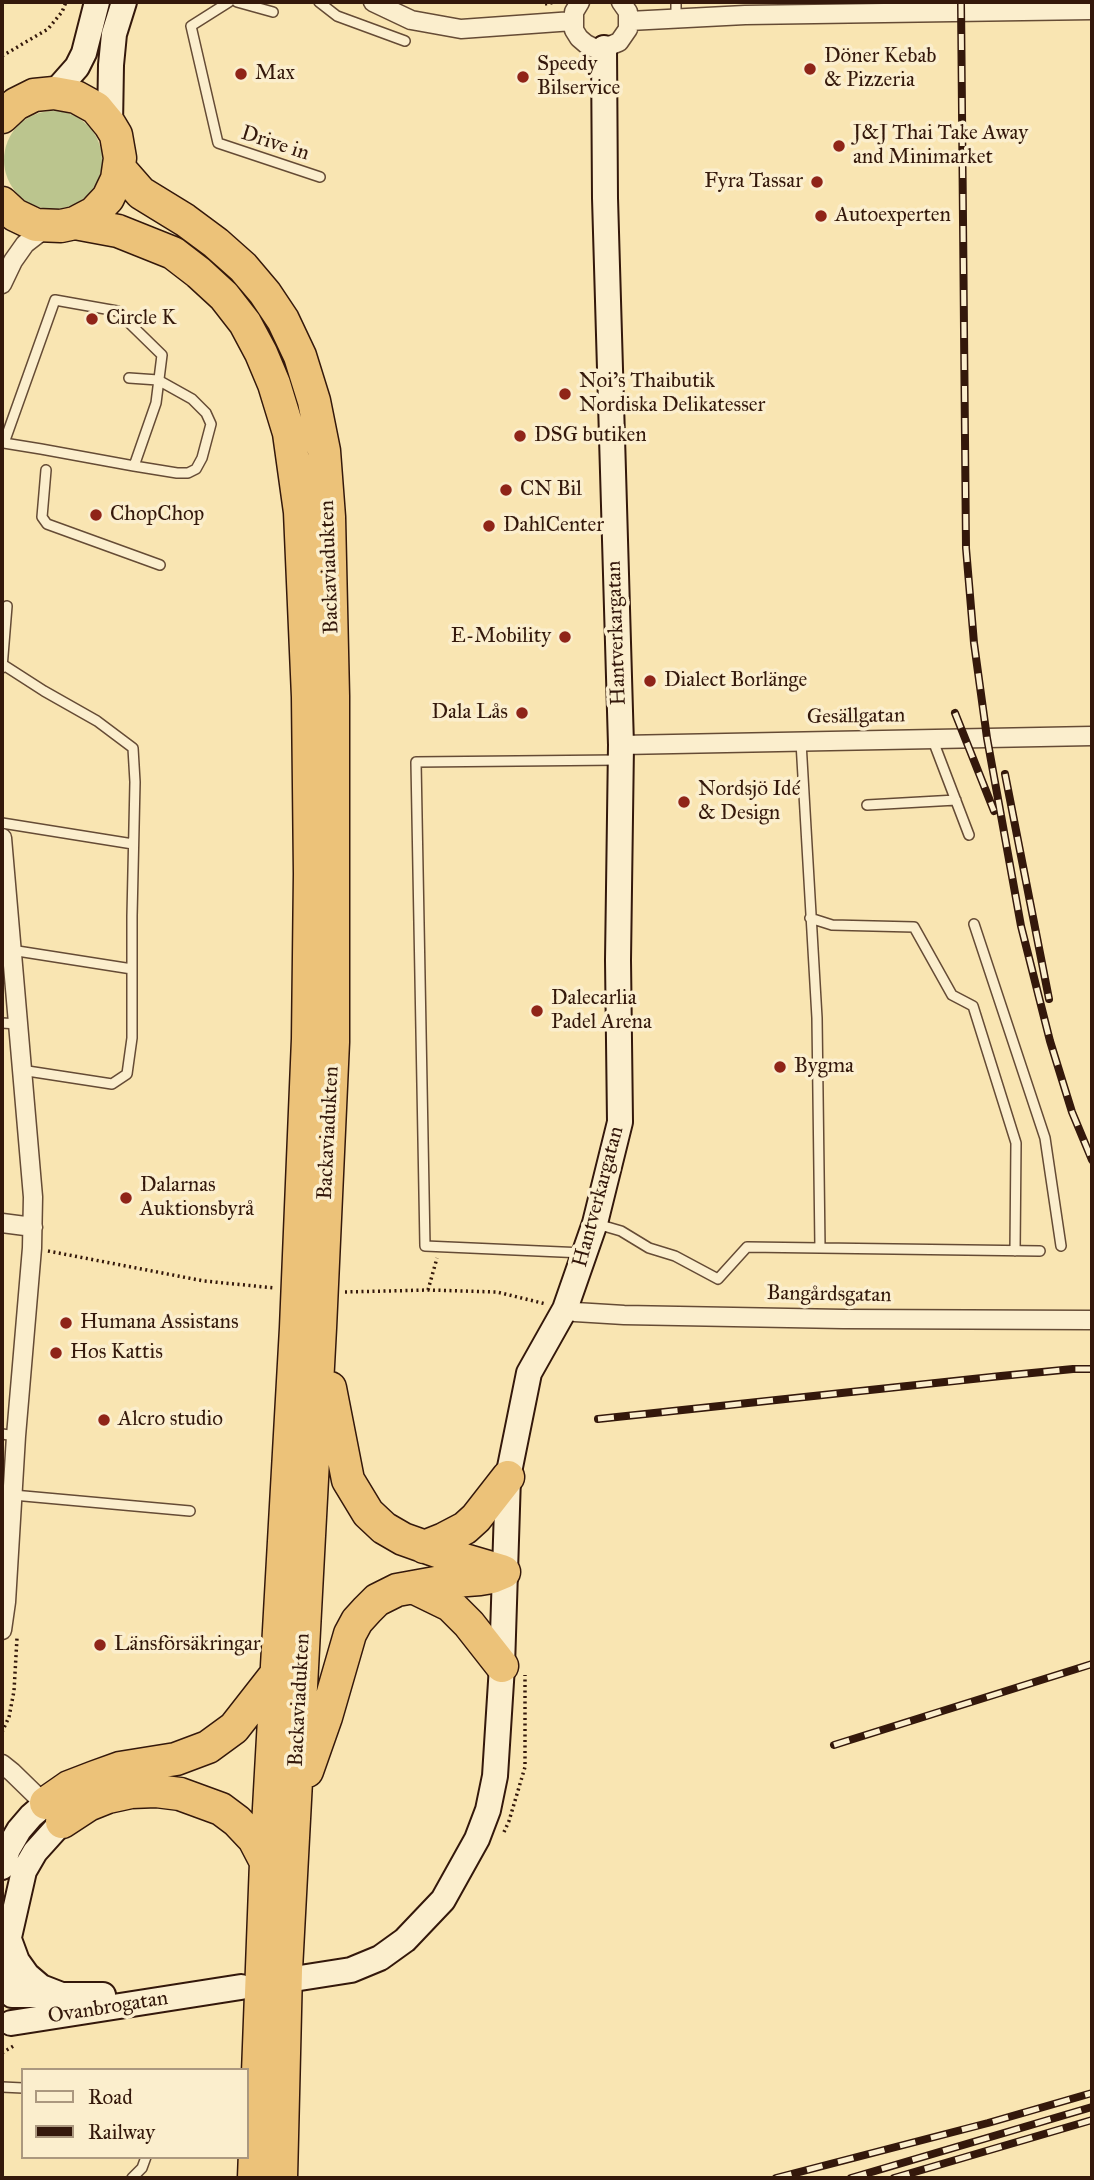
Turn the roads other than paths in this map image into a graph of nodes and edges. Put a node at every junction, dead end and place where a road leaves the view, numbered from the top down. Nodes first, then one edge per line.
1 (97, 2) edge
2 (124, 2) edge
3 (229, 2) edge
4 (237, 2) edge
5 (318, 2) edge
6 (373, 2) edge
7 (580, 2) edge
8 (621, 2) edge
9 (676, 10) edge
10 (1092, 10) edge
11 (273, 12) dead end
12 (573, 21) junction
13 (629, 21) junction
14 (405, 41) dead end
15 (604, 48) junction
16 (54, 93) junction
17 (6, 109) edge
18 (110, 125) junction
19 (120, 169) junction
20 (320, 177) dead end
21 (2, 203) edge
22 (61, 225) junction
23 (2, 284) edge
24 (129, 378) dead end
25 (158, 380) junction
26 (3, 442) edge
27 (134, 466) junction
28 (46, 470) dead end
29 (160, 565) dead end
30 (7, 606) dead end
31 (2, 664) edge
32 (2, 670) edge
33 (1092, 736) edge
34 (932, 738) junction
35 (801, 741) junction
36 (620, 752) junction
37 (956, 800) junction
38 (867, 805) dead end
39 (2, 823) edge
40 (969, 835) dead end
41 (2, 838) edge
42 (133, 844) junction
43 (810, 918) junction
44 (974, 924) dead end
45 (11, 950) junction
46 (132, 969) junction
47 (10, 1024) edge
48 (21, 1070) junction
49 (2, 1223) edge
50 (595, 1223) junction
51 (33, 1227) junction
52 (1061, 1247) dead end
53 (820, 1248) junction
54 (1015, 1251) junction
55 (1040, 1251) dead end
56 (586, 1253) junction
57 (565, 1309) junction
58 (1092, 1320) edge
59 (320, 1328) junction
60 (9, 1435) edge
61 (508, 1477) junction
62 (13, 1495) junction
63 (190, 1511) dead end
64 (424, 1547) junction
65 (504, 1572) junction
66 (413, 1587) junction
67 (3, 1627) edge
68 (513, 1668) junction
69 (277, 1673) junction
70 (2, 1764) edge
71 (295, 1806) junction
72 (54, 1813) junction
73 (266, 1862) junction
74 (2, 1867) edge
75 (9, 1937) junction
76 (300, 1978) dead end
77 (241, 1987) dead end
78 (7, 1990) edge
79 (205, 1992) junction
80 (63, 1996) junction
81 (6, 2027) edge
82 (2, 2074) edge
83 (3, 2086) edge
84 (21, 2088) edge
85 (145, 2159) edge
86 (132, 2178) edge
87 (272, 2178) edge

1 - 16 street
2 - 18 street
3 - 20 lane, Drive in
4 - 11 lane
5 - 14 lane
6 - 12 street
7 - 12 street
8 - 13 street
9 - 10 street
9 - 13 street
12 - 15 street
13 - 15 street
15 - 36 street, Hantverkargatan
16 - 17 highway
16 - 18 highway
18 - 19 highway
19 - 22 highway
19 - 59 highway, Backaviadukten
21 - 22 highway, Backaviadukten
22 - 23 street
22 - 69 highway, Backaviadukten
24 - 25 lane
25 - 26 lane
25 - 27 lane
25 - 27 lane
26 - 27 lane
28 - 29 lane
30 - 31 lane
31 - 32 lane
31 - 42 lane
33 - 34 street, Gesällgatan
34 - 35 street, Gesällgatan
34 - 37 lane
35 - 36 street, Gesällgatan
35 - 43 lane
36 - 50 street, Hantverkargatan
36 - 56 lane
37 - 38 lane
37 - 40 lane
39 - 42 lane
41 - 45 street
42 - 46 lane
43 - 53 lane
43 - 54 lane
44 - 52 lane
45 - 46 lane
45 - 47 street
46 - 48 lane
47 - 48 street
48 - 51 street
49 - 51 street
50 - 53 lane
50 - 56 street, Hantverkargatan
51 - 60 street
53 - 54 lane
54 - 55 lane
56 - 57 street, Hantverkargatan
57 - 58 street, Bangårdsgatan
57 - 61 street, Hantverkargatan
59 - 64 highway
59 - 71 highway, Backaviadukten
60 - 62 street
61 - 64 highway
61 - 65 street, Hantverkargatan
62 - 63 lane
62 - 67 street
64 - 65 highway
65 - 66 highway
65 - 68 street, Hantverkargatan
66 - 68 highway
66 - 71 highway
68 - 76 street, Hantverkargatan
69 - 72 highway
69 - 73 highway, Backaviadukten
70 - 72 street
71 - 87 highway, Backaviadukten
72 - 73 highway
72 - 74 street
72 - 75 street
73 - 87 highway, Backaviadukten
75 - 78 street
75 - 80 street
77 - 79 street, Ovanbrogatan
78 - 80 street, Ovanbrogatan
78 - 81 street
79 - 80 street, Ovanbrogatan
79 - 81 street, Ovanbrogatan
82 - 83 lane
83 - 84 lane
85 - 86 lane

